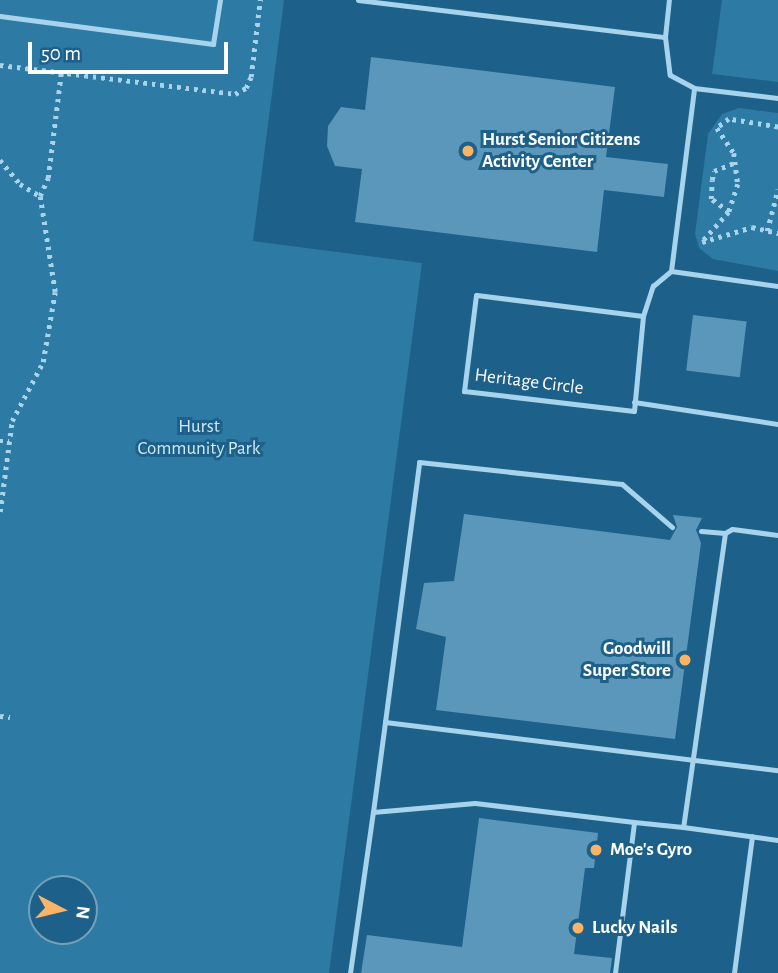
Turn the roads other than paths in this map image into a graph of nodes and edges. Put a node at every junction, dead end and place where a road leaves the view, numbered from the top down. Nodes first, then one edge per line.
1 (220, 0) edge
2 (358, 0) edge
3 (669, 0) edge
4 (0, 16) edge
5 (665, 37) junction
6 (694, 88) junction
7 (778, 98) edge
8 (671, 271) junction
9 (778, 286) edge
10 (643, 316) junction
11 (634, 402) junction
12 (778, 424) edge
13 (672, 527) dead end
14 (701, 531) dead end
15 (725, 533) junction
16 (778, 535) edge
17 (385, 722) junction
18 (692, 760) junction
19 (778, 771) edge
20 (373, 812) junction
21 (634, 822) junction
22 (683, 827) junction
23 (752, 836) junction
24 (778, 840) edge
25 (350, 973) edge
26 (615, 973) edge
27 (734, 973) edge

1 - 4 lane
2 - 5 lane
3 - 5 lane
5 - 6 lane
6 - 7 lane
6 - 8 lane
8 - 9 lane
8 - 10 lane
10 - 11 lane
10 - 11 lane, Heritage Circle
11 - 12 lane
13 - 17 lane
14 - 15 lane
15 - 16 lane
15 - 18 lane
17 - 18 lane
17 - 20 lane
18 - 19 lane
18 - 22 lane
20 - 21 lane
20 - 25 lane
21 - 22 lane
21 - 26 lane
22 - 23 lane
23 - 24 lane
23 - 27 lane

